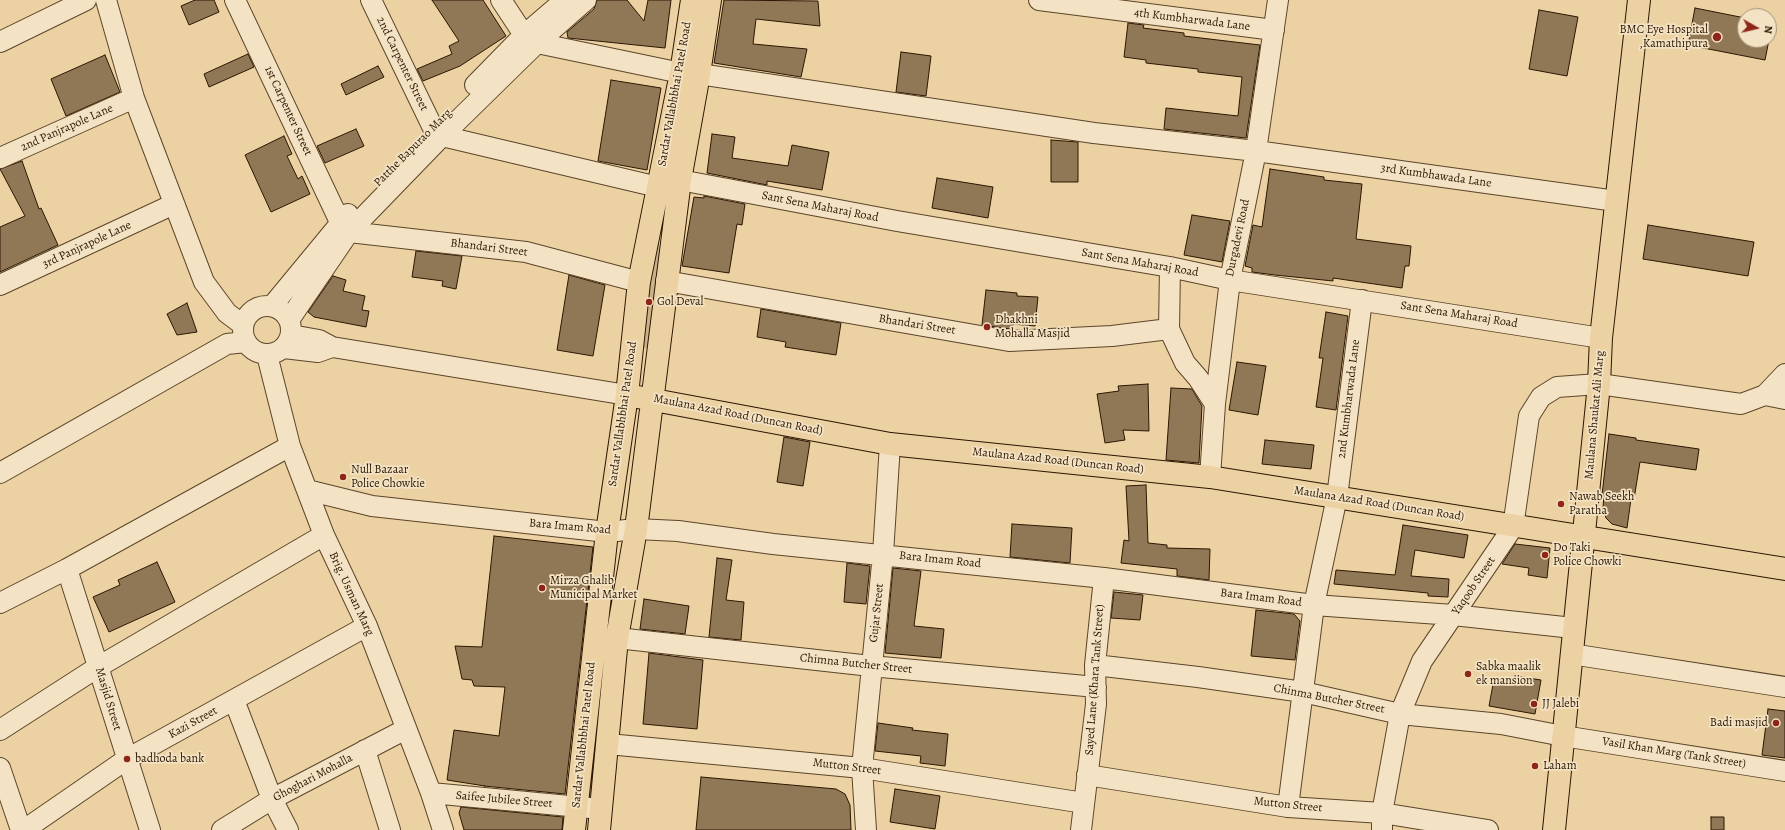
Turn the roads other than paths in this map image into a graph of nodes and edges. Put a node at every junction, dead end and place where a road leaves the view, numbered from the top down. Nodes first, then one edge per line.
1 (86, 0) edge
2 (106, 0) edge
3 (235, 0) edge
4 (371, 0) edge
5 (500, 0) edge
6 (565, 0) edge
7 (586, 0) edge
8 (692, 0) edge
9 (710, 0) edge
10 (1039, 0) edge
11 (1278, 0) edge
12 (1639, 0) edge
13 (1274, 30) junction
14 (531, 39) junction
15 (0, 42) edge
16 (690, 73) junction
17 (134, 98) junction
18 (437, 132) junction
19 (1256, 151) junction
20 (0, 158) edge
21 (680, 180) junction
22 (658, 187) junction
23 (1616, 201) junction
24 (174, 204) junction
25 (344, 227) junction
26 (1170, 267) junction
27 (1230, 280) junction
28 (666, 281) junction
29 (639, 282) junction
30 (0, 285) edge
31 (1362, 300) junction
32 (272, 306) junction
33 (1169, 329) junction
34 (245, 334) junction
35 (1601, 338) junction
36 (283, 340) junction
37 (1785, 374) edge
38 (1599, 384) junction
39 (627, 395) junction
40 (1765, 395) junction
41 (653, 399) junction
42 (1785, 399) edge
43 (1215, 404) junction
44 (890, 444) junction
45 (290, 446) junction
46 (0, 473) edge
47 (1210, 477) junction
48 (307, 490) junction
49 (1337, 497) junction
50 (1513, 527) junction
51 (636, 529) junction
52 (607, 532) junction
53 (324, 535) junction
54 (1584, 536) junction
55 (883, 554) junction
56 (67, 569) junction
57 (1785, 569) edge
58 (1104, 578) junction
59 (0, 603) edge
60 (1314, 604) junction
61 (1453, 615) junction
62 (367, 626) junction
63 (1574, 628) junction
64 (616, 638) junction
65 (1571, 654) junction
66 (1095, 665) junction
67 (871, 666) junction
68 (98, 667) junction
69 (1096, 686) junction
70 (1785, 687) edge
71 (1303, 692) junction
72 (234, 700) junction
73 (1400, 714) junction
74 (406, 729) junction
75 (0, 730) edge
76 (1563, 736) junction
77 (608, 744) junction
78 (365, 750) junction
79 (127, 759) junction
80 (0, 768) edge
81 (862, 768) junction
82 (1785, 771) edge
83 (1088, 775) junction
84 (431, 793) junction
85 (272, 799) junction
86 (1084, 803) junction
87 (576, 807) junction
88 (1288, 807) junction
89 (600, 820) edge
90 (1382, 821) edge
91 (21, 830) edge
92 (24, 830) edge
93 (150, 830) edge
94 (222, 830) edge
95 (288, 830) edge
96 (390, 830) edge
97 (443, 830) edge
98 (574, 830) edge
99 (866, 830) edge
100 (1081, 830) edge
101 (1488, 830) edge
102 (1554, 830) edge

1 - 15 street
2 - 17 street
3 - 25 street, 1st Carpenter Street
4 - 18 street, 2nd Carpenter Street
5 - 14 street
6 - 14 street
7 - 14 street
8 - 16 main road, Sardar Vallabhbhai Patel Road
9 - 16 main road, Sardar Vallabhbhai Patel Road
10 - 13 street, 4th Kumbharwada Lane
11 - 13 street, Durgadevi Road
12 - 23 main road, Maulana Shaukat Ali Marg
13 - 19 street, Durgadevi Road
14 - 16 street, 3rd Kumbhawada Lane
14 - 18 street
16 - 19 street, 3rd Kumbhawada Lane
16 - 21 main road, Sardar Vallabhbhai Patel Road
16 - 22 main road, Sardar Vallabhbhai Patel Road
17 - 20 street, 2nd Panjrapole Lane
17 - 24 street
18 - 22 street
18 - 25 street
19 - 23 street, 3rd Kumbhawada Lane
19 - 27 street, Durgadevi Road
21 - 26 street, Sant Sena Maharaj Road
21 - 28 main road, Sardar Vallabhbhai Patel Road
22 - 29 main road, Sardar Vallabhbhai Patel Road
23 - 35 main road, Maulana Shaukat Ali Marg
24 - 30 street, 3rd Panjrapole Lane
24 - 34 street
25 - 29 street, Bhandari Street
25 - 32 street
25 - 36 street
26 - 27 street, Sant Sena Maharaj Road
26 - 33 street
27 - 31 street, Sant Sena Maharaj Road
27 - 43 street, Durgadevi Road
28 - 33 street, Bhandari Street
28 - 41 main road, Sardar Vallabhbhai Patel Road
29 - 39 main road, Sardar Vallabhbhai Patel Road
31 - 35 street, Sant Sena Maharaj Road
31 - 49 street, 2nd Kumbharwada Lane
32 - 34 street
32 - 36 street
33 - 43 street
34 - 36 street
34 - 46 street
35 - 38 main road, Maulana Shaukat Ali Marg
36 - 39 street, Maulana Azad Road (Duncan Road)
36 - 45 street, Brig. Usman Marg
37 - 40 street
38 - 40 street, Yaqoob Street
38 - 50 street, Yaqoob Street
38 - 54 main road, Maulana Shaukat Ali Marg
39 - 41 main road, Maulana Azad Road (Duncan Road)
39 - 52 main road, Sardar Vallabhbhai Patel Road
40 - 42 street
41 - 44 main road, Maulana Azad Road (Duncan Road)
41 - 51 main road, Sardar Vallabhbhai Patel Road
43 - 47 street, Durgadevi Road
44 - 47 main road, Maulana Azad Road (Duncan Road)
44 - 55 street, Gujar Street
45 - 48 street, Brig. Usman Marg
45 - 56 street
47 - 49 main road, Maulana Azad Road (Duncan Road)
48 - 52 street, Bara Imam Road
48 - 53 street, Brig. Usman Marg
49 - 50 main road, Maulana Azad Road (Duncan Road)
49 - 60 street, 2nd Kumbharwada Lane
50 - 54 main road, Maulana Azad Road (Duncan Road)
50 - 61 street, Yaqoob Street
51 - 52 street, Bara Imam Road
51 - 55 street, Bara Imam Road
51 - 64 main road, Sardar Vallabhbhai Patel Road
52 - 87 main road, Sardar Vallabhbhai Patel Road
53 - 62 street, Brig. Usman Marg
53 - 68 street
54 - 57 main road, Maulana Azad Road (Duncan Road)
54 - 63 main road, Maulana Shaukat Ali Marg
55 - 58 street, Bara Imam Road
55 - 67 street, Gujar Street
56 - 59 street
56 - 68 street, Masjid Street
58 - 60 street, Bara Imam Road
58 - 66 street, Sayed Lane (Khara Tank Street)
60 - 61 street, Bara Imam Road
60 - 71 street, 2nd Kumbharwada Lane
61 - 63 street, Bara Imam Road
61 - 73 street, Yaqoob Street
62 - 72 street, Kazi Street
62 - 74 street, Brig. Usman Marg
63 - 65 main road, Maulana Shaukat Ali Marg
64 - 67 street, Chimna Butcher Street
64 - 77 main road, Sardar Vallabhbhai Patel Road
65 - 70 street
65 - 76 main road, Maulana Shaukat Ali Marg
66 - 69 street, Sayed Lane (Khara Tank Street)
66 - 71 street, Chinma Butcher Street
67 - 69 street, Chimna Butcher Street
67 - 81 street, Gujar Street
68 - 75 street
68 - 79 street, Masjid Street
69 - 83 street, Sayed Lane (Khara Tank Street)
71 - 73 street, Chinma Butcher Street
71 - 88 street, 2nd Kumbharwada Lane
72 - 79 street, Kazi Street
72 - 85 street
73 - 76 street, Chinma Butcher Street
73 - 90 street, Yaqoob Street
74 - 78 street, Ghoghari Mohalla
74 - 84 street, Brig. Usman Marg
76 - 82 street, Vasil Khan Marg (Tank Street)
76 - 102 main road, Maulana Shaukat Ali Marg
77 - 81 street, Mutton Street
77 - 89 main road, Sardar Vallabhbhai Patel Road
78 - 85 street, Ghoghari Mohalla
78 - 96 street
79 - 92 street, Kazi Street
79 - 93 street, Masjid Street
80 - 91 street
81 - 86 street, Mutton Street
81 - 99 street, Gujar Street
83 - 86 street, Sayed Lane (Khara Tank Street)
83 - 88 street, Mutton Street
84 - 87 street, Saifee Jubilee Street
84 - 97 street, Brig. Usman Marg
85 - 94 street, Ghoghari Mohalla
85 - 95 street
86 - 100 street, Sayed Lane (Khara Tank Street)
87 - 89 street, Saifee Jubilee Street
87 - 98 main road, Sardar Vallabhbhai Patel Road
88 - 90 street, Mutton Street
90 - 101 street, Mutton Street

